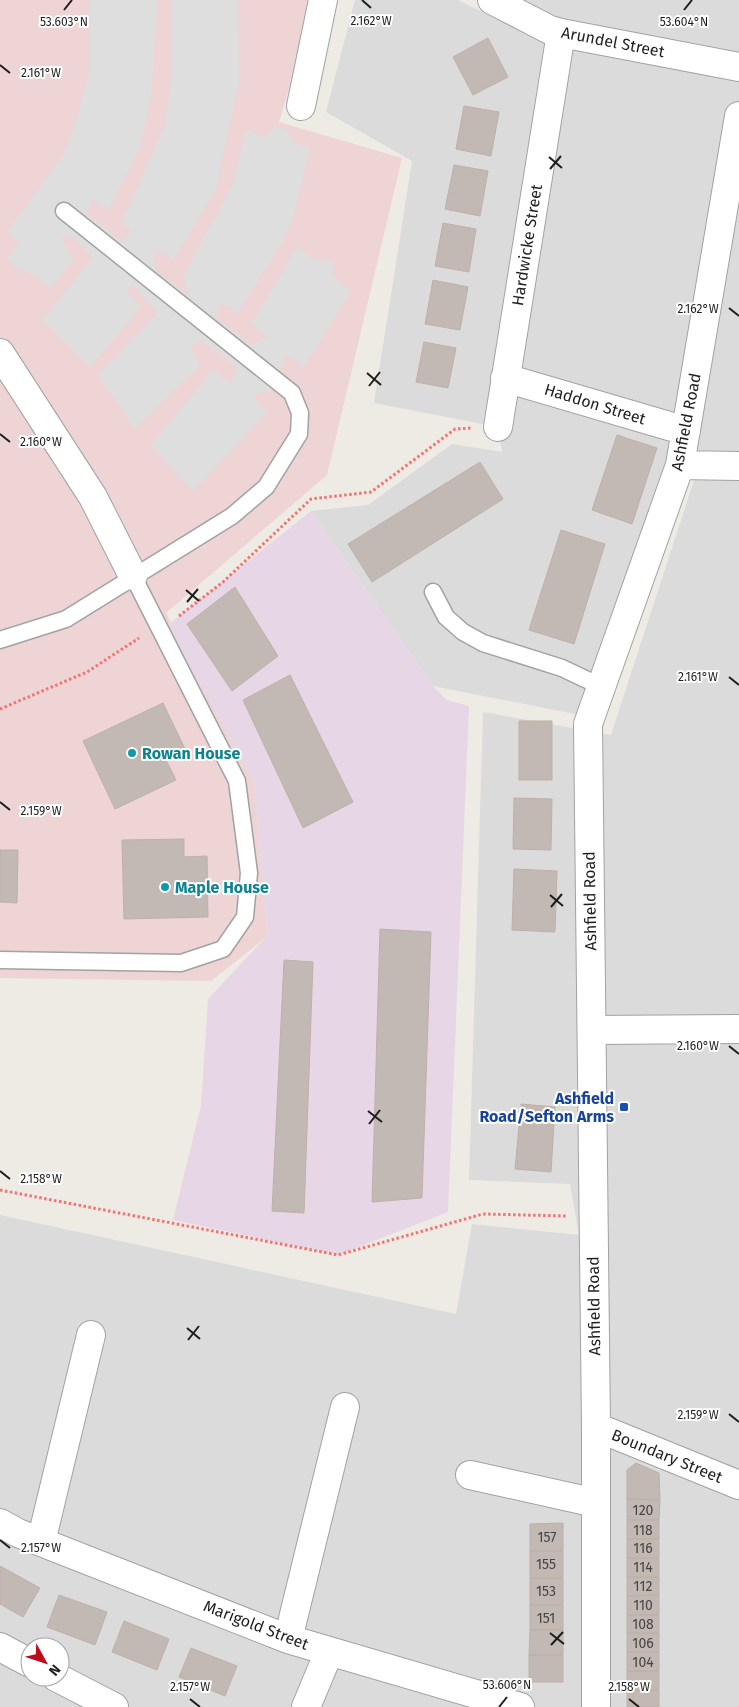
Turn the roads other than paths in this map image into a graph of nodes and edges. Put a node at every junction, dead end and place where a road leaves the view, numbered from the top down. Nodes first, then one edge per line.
1 (323, 0) edge
2 (492, 0) edge
3 (561, 33) junction
4 (739, 67) edge
5 (301, 106) dead end
6 (739, 116) edge
7 (64, 211) dead end
8 (0, 353) edge
9 (505, 378) junction
10 (498, 427) road end
11 (686, 431) junction
12 (680, 465) junction
13 (739, 466) edge
14 (133, 576) junction
15 (433, 592) dead end
16 (0, 640) edge
17 (602, 687) junction
18 (0, 960) edge
19 (739, 1029) edge
20 (592, 1030) junction
21 (91, 1335) dead end
22 (345, 1408) dead end
23 (596, 1427) junction
24 (470, 1475) dead end
25 (739, 1485) edge
26 (596, 1503) junction
27 (0, 1522) edge
28 (41, 1542) junction
29 (288, 1639) junction
30 (0, 1648) edge
31 (329, 1652) junction
32 (20, 1658) edge
33 (70, 1684) edge
34 (457, 1698) edge
35 (114, 1707) edge
36 (306, 1707) edge
37 (520, 1707) edge
38 (596, 1707) edge

1 - 5 street
2 - 3 street, Arundel Street
3 - 4 street, Arundel Street
3 - 9 street, Hardwicke Street
6 - 11 street, Ashfield Road
7 - 14 lane
8 - 14 street
9 - 10 street, Hardwicke Street
9 - 11 street, Haddon Street
11 - 12 street, Ashfield Road
12 - 13 street
12 - 17 street, Ashfield Road
14 - 16 lane
14 - 18 lane
15 - 17 lane
17 - 20 street, Ashfield Road
19 - 20 street
20 - 23 street, Ashfield Road
21 - 28 street
22 - 29 street
23 - 25 street, Boundary Street
23 - 26 street, Ashfield Road
24 - 26 street
26 - 38 street, Ashfield Road
27 - 28 street, Marigold Street
28 - 29 street, Marigold Street
29 - 31 street, Marigold Street
30 - 32 street
31 - 34 street, Marigold Street
31 - 36 street
33 - 35 street
34 - 37 street, Marigold Street

